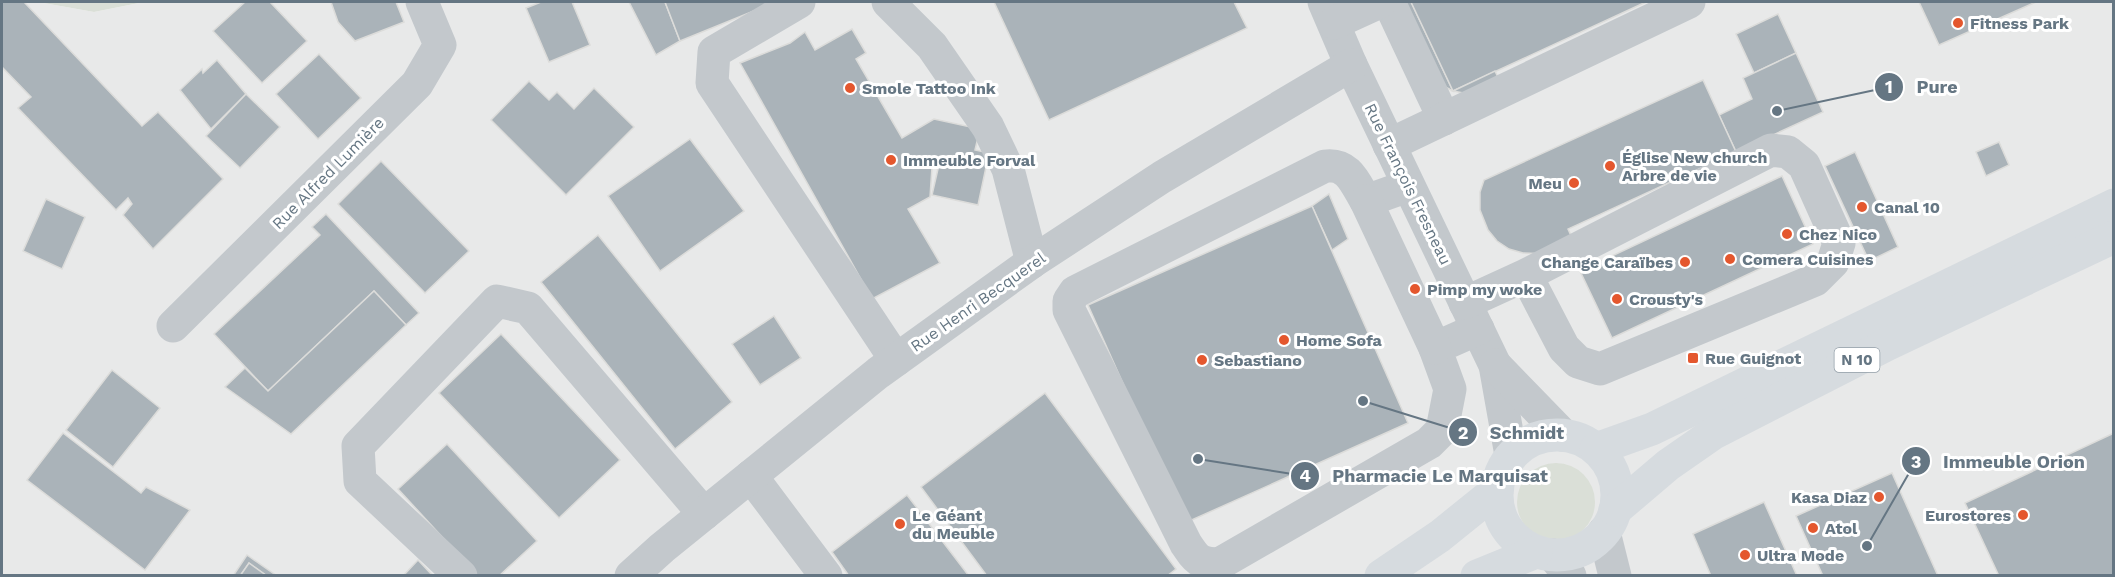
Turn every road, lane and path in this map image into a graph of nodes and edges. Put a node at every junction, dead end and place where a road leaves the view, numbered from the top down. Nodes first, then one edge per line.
1 (422, 2) edge
2 (799, 2) edge
3 (888, 2) edge
4 (1380, 2) edge
5 (1389, 2) edge
6 (1689, 2) edge
7 (1329, 12) edge
8 (1351, 65) junction
9 (1444, 119) junction
10 (1389, 145) junction
11 (1408, 186) junction
12 (1366, 201) junction
13 (2114, 205) edge
14 (2114, 237) edge
15 (1032, 262) junction
16 (1526, 275) junction
17 (1472, 316) junction
18 (173, 326) dead end
19 (1435, 348) junction
20 (896, 360) junction
21 (1495, 365) junction
22 (1563, 435) junction
23 (1596, 450) junction
24 (1511, 456) junction
25 (751, 477) junction
26 (1497, 490) junction
27 (704, 514) junction
28 (1610, 521) junction
29 (1553, 561) edge
30 (461, 576) edge
31 (631, 576) edge
32 (826, 576) edge
33 (1381, 576) edge
34 (1477, 576) edge
35 (1615, 576) edge

1 - 18 street, Rue Alfred Lumière
2 - 20 street
3 - 15 street
4 - 7 street
5 - 9 street
6 - 9 street
7 - 8 street, Rue François Fresneau
8 - 10 street, Rue François Fresneau
8 - 15 street, Rue Henri Becquerel
9 - 10 street
10 - 11 street, Rue François Fresneau
11 - 12 street
11 - 17 street, Rue François Fresneau
12 - 19 street
12 - 19 street
13 - 23 main road, N 10
14 - 28 main road, N 10
15 - 20 street, Rue Henri Becquerel
16 - 16 street
16 - 17 street
17 - 19 street
17 - 21 street, Rue François Fresneau
20 - 25 street, Rue Henri Becquerel
21 - 22 street, Rue François Fresneau
21 - 24 street, Rue François Fresneau
22 - 23 main road
22 - 24 main road
23 - 28 main road
24 - 26 main road
25 - 27 street, Rue Henri Becquerel
25 - 32 street
26 - 29 main road
26 - 33 main road
27 - 30 street
27 - 31 street, Rue Henri Becquerel
28 - 29 main road
28 - 35 street
29 - 34 main road

